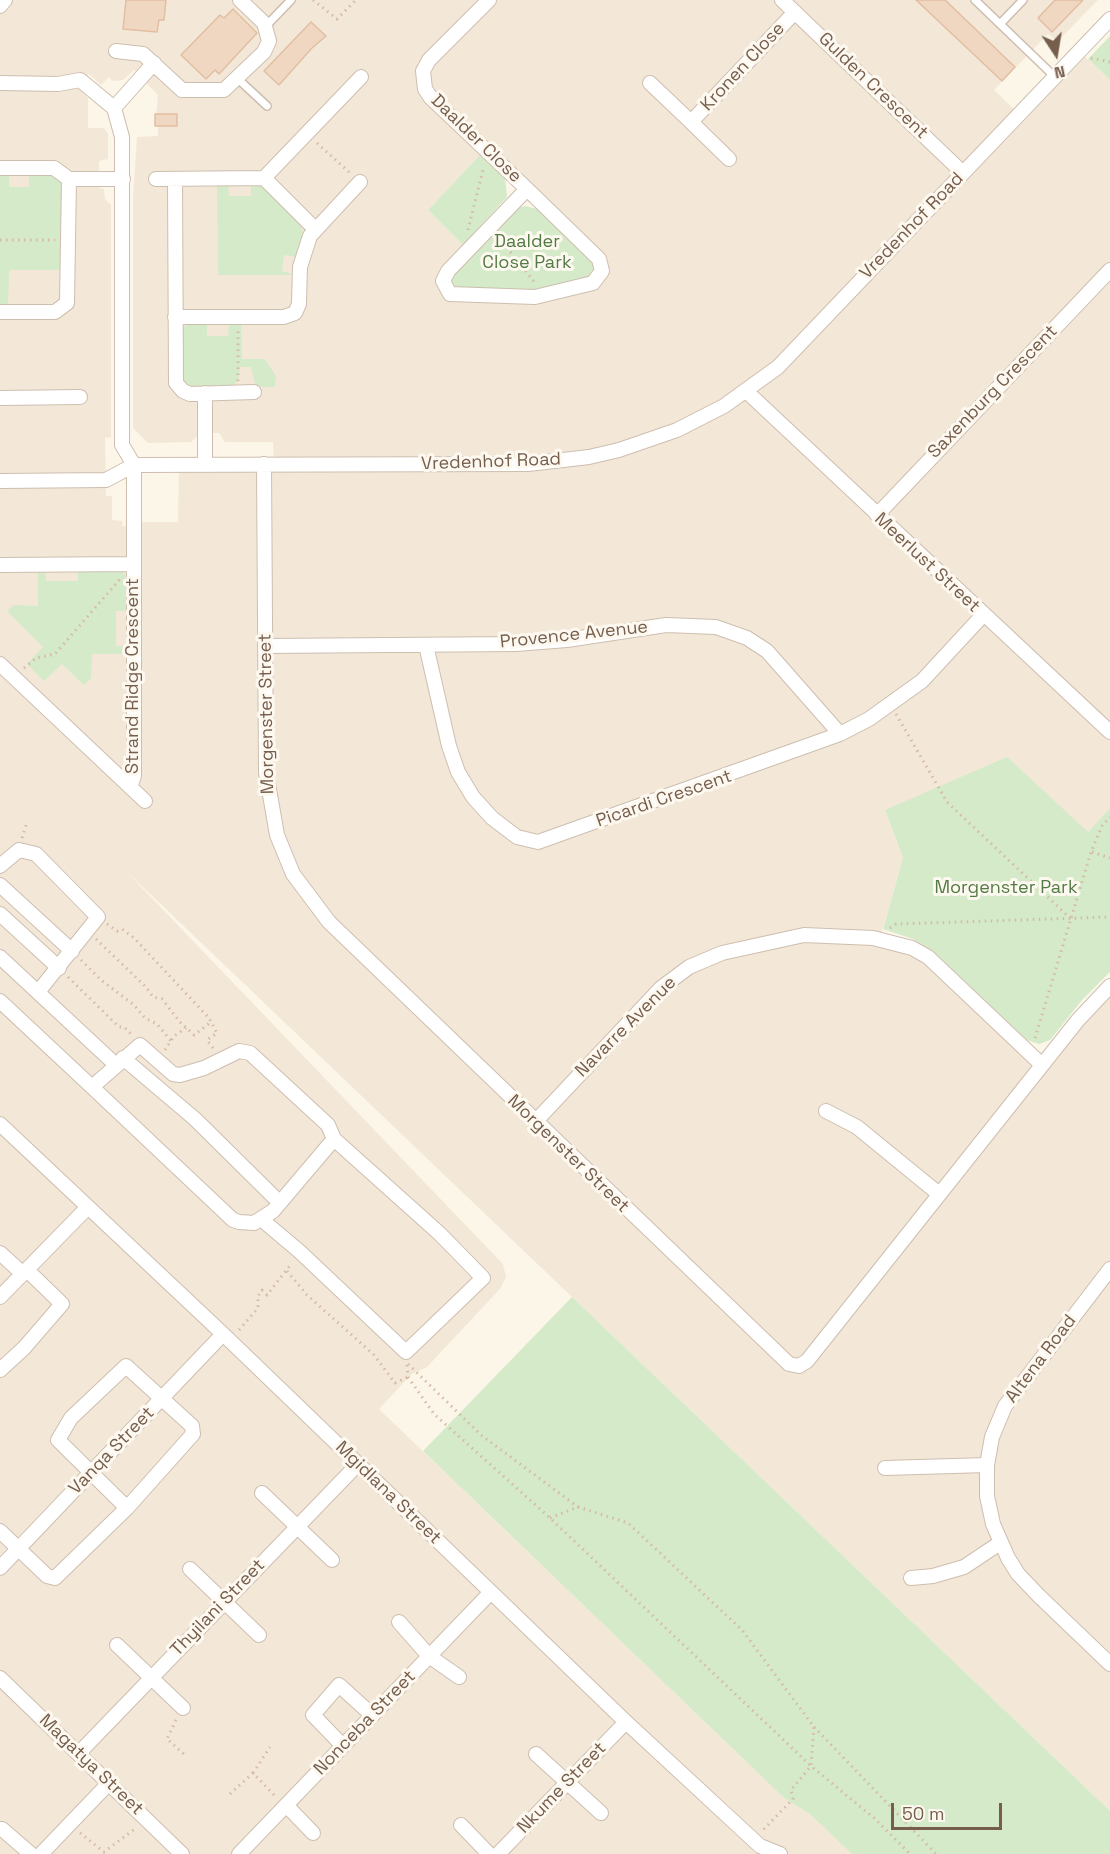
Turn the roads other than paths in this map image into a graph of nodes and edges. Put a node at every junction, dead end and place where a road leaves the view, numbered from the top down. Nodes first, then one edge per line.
1 (5, 0) edge
2 (240, 0) edge
3 (291, 0) edge
4 (489, 0) edge
5 (782, 0) edge
6 (975, 0) edge
7 (1023, 0) edge
8 (0, 6) edge
9 (795, 12) junction
10 (1110, 20) edge
11 (1000, 24) junction
12 (266, 26) junction
13 (116, 51) dead end
14 (154, 63) junction
15 (361, 77) dead end
16 (1055, 77) junction
17 (238, 79) junction
18 (0, 83) edge
19 (650, 83) dead end
20 (267, 106) dead end
21 (114, 108) junction
22 (691, 123) junction
23 (729, 159) dead end
24 (0, 168) edge
25 (963, 172) junction
26 (175, 178) junction
27 (264, 178) junction
28 (69, 179) junction
29 (123, 179) junction
30 (156, 179) dead end
31 (360, 182) road end
32 (527, 189) junction
33 (315, 229) junction
34 (1110, 270) edge
35 (0, 312) edge
36 (175, 317) junction
37 (746, 391) junction
38 (254, 392) dead end
39 (205, 393) junction
40 (80, 397) dead end
41 (0, 398) edge
42 (205, 464) junction
43 (264, 464) junction
44 (134, 465) junction
45 (0, 481) edge
46 (877, 515) junction
47 (134, 564) junction
48 (0, 565) edge
49 (983, 615) junction
50 (426, 645) junction
51 (265, 646) junction
52 (0, 664) edge
53 (1110, 732) edge
54 (840, 734) junction
55 (130, 787) junction
56 (145, 801) dead end
57 (0, 866) edge
58 (0, 885) edge
59 (0, 914) edge
60 (72, 951) junction
61 (0, 957) edge
62 (58, 968) junction
63 (1110, 986) edge
64 (38, 992) junction
65 (0, 1001) edge
66 (119, 1062) junction
67 (1042, 1065) junction
68 (92, 1087) junction
69 (826, 1111) dead end
70 (535, 1122) junction
71 (0, 1124) edge
72 (334, 1139) junction
73 (939, 1194) junction
74 (280, 1203) junction
75 (87, 1208) junction
76 (261, 1219) junction
77 (0, 1253) edge
78 (1110, 1269) edge
79 (25, 1272) junction
80 (0, 1298) edge
81 (223, 1334) junction
82 (0, 1370) edge
83 (163, 1397) junction
84 (358, 1464) junction
85 (987, 1465) junction
86 (885, 1468) dead end
87 (92, 1472) junction
88 (262, 1493) dead end
89 (127, 1508) junction
90 (296, 1527) junction
91 (0, 1531) edge
92 (1000, 1543) junction
93 (19, 1548) junction
94 (332, 1560) dead end
95 (0, 1568) edge
96 (190, 1569) dead end
97 (911, 1578) dead end
98 (491, 1592) junction
99 (224, 1602) junction
100 (399, 1622) dead end
101 (259, 1635) dead end
102 (117, 1646) dead end
103 (429, 1656) junction
104 (1110, 1665) edge
105 (459, 1677) dead end
106 (0, 1678) edge
107 (151, 1678) junction
108 (183, 1708) road end
109 (372, 1715) junction
110 (626, 1722) junction
111 (342, 1746) junction
112 (79, 1753) junction
113 (536, 1754) dead end
114 (110, 1782) junction
115 (567, 1783) junction
116 (285, 1805) junction
117 (601, 1813) dead end
118 (461, 1826) dead end
119 (2, 1829) dead end
120 (314, 1833) dead end
121 (755, 1847) edge
122 (31, 1854) edge
123 (41, 1854) edge
124 (182, 1854) edge
125 (239, 1854) edge
126 (489, 1854) edge
127 (498, 1854) edge
128 (780, 1854) edge

1 - 8 street
2 - 12 street
3 - 12 lane
4 - 32 street, Daalder Close
5 - 9 street, Gulden Crescent
6 - 11 lane
7 - 11 lane
9 - 22 street, Kronen Close
9 - 25 street, Gulden Crescent
10 - 16 street, Vredenhof Road
11 - 16 lane
12 - 17 street
13 - 14 street
14 - 17 street
14 - 21 street
15 - 27 street
16 - 25 street, Vredenhof Road
17 - 20 lane
18 - 21 street
19 - 22 street, Kronen Close
21 - 29 street
22 - 23 street, Kronen Close
24 - 28 street
25 - 37 street, Vredenhof Road
26 - 27 street
26 - 30 street
26 - 36 street
27 - 33 street
28 - 29 street
28 - 35 street
29 - 44 street
31 - 33 street
32 - 32 street, Daalder Close
33 - 36 street
34 - 46 street, Saxenburg Crescent
36 - 39 street
37 - 43 street, Vredenhof Road
37 - 46 street, Meerlust Street
38 - 39 street
39 - 42 street
40 - 41 street
42 - 43 street, Vredenhof Road
42 - 44 street, Vredenhof Road
43 - 51 street, Morgenster Street
44 - 45 street
44 - 47 street, Strand Ridge Crescent
46 - 49 street, Meerlust Street
47 - 48 street, Strand Ridge Crescent
47 - 55 street, Strand Ridge Crescent
49 - 53 street, Meerlust Street
49 - 54 street, Picardi Crescent
50 - 51 street, Provence Avenue
50 - 54 street, Provence Avenue
50 - 54 street, Picardi Crescent
51 - 70 street, Morgenster Street
52 - 55 street, Strand Ridge Crescent
55 - 56 street, Strand Ridge Crescent
57 - 60 street
58 - 60 street
59 - 62 street
60 - 62 street
61 - 64 street
62 - 64 street
63 - 67 street, Morgenster Street
64 - 66 street
65 - 68 street
66 - 68 street
66 - 72 street
66 - 74 street
67 - 70 street, Navarre Avenue
67 - 73 street, Morgenster Street
68 - 76 street
69 - 73 street
70 - 73 street, Morgenster Street
71 - 75 street, Mgidlana Street
72 - 74 street
72 - 76 street
74 - 76 street
75 - 79 street
75 - 81 street, Mgidlana Street
77 - 79 street
78 - 85 street, Altena Road
79 - 80 street
79 - 82 street
81 - 83 street, Vanqa Street
81 - 84 street, Mgidlana Street
83 - 87 street, Vanqa Street
83 - 87 street
83 - 89 street
84 - 90 street, Thyilani Street
84 - 98 street, Mgidlana Street
85 - 86 street
85 - 92 street, Altena Road
87 - 89 street
87 - 93 street, Vanqa Street
88 - 90 street
89 - 93 street
90 - 94 street
90 - 99 street, Thyilani Street
91 - 93 street
92 - 97 street
92 - 104 street, Altena Road
93 - 95 street, Vanqa Street
96 - 99 street
98 - 103 street, Nonceba Street
98 - 110 street, Mgidlana Street
99 - 101 street
99 - 107 street, Thyilani Street
100 - 103 street
102 - 107 street
103 - 105 street
103 - 109 street, Nonceba Street
106 - 112 street, Magatya Street
107 - 108 street
107 - 112 street, Thyilani Street
109 - 111 street, Nonceba Street
109 - 111 street
110 - 115 street, Nkume Street
110 - 121 street, Mgidlana Street
111 - 116 street, Nonceba Street
112 - 114 street, Magatya Street
113 - 115 street
114 - 123 street
114 - 124 street, Magatya Street
115 - 117 street
115 - 127 street, Nkume Street
116 - 120 street
116 - 125 street, Nonceba Street
118 - 126 street
119 - 122 street
121 - 128 street, Mgidlana Street

